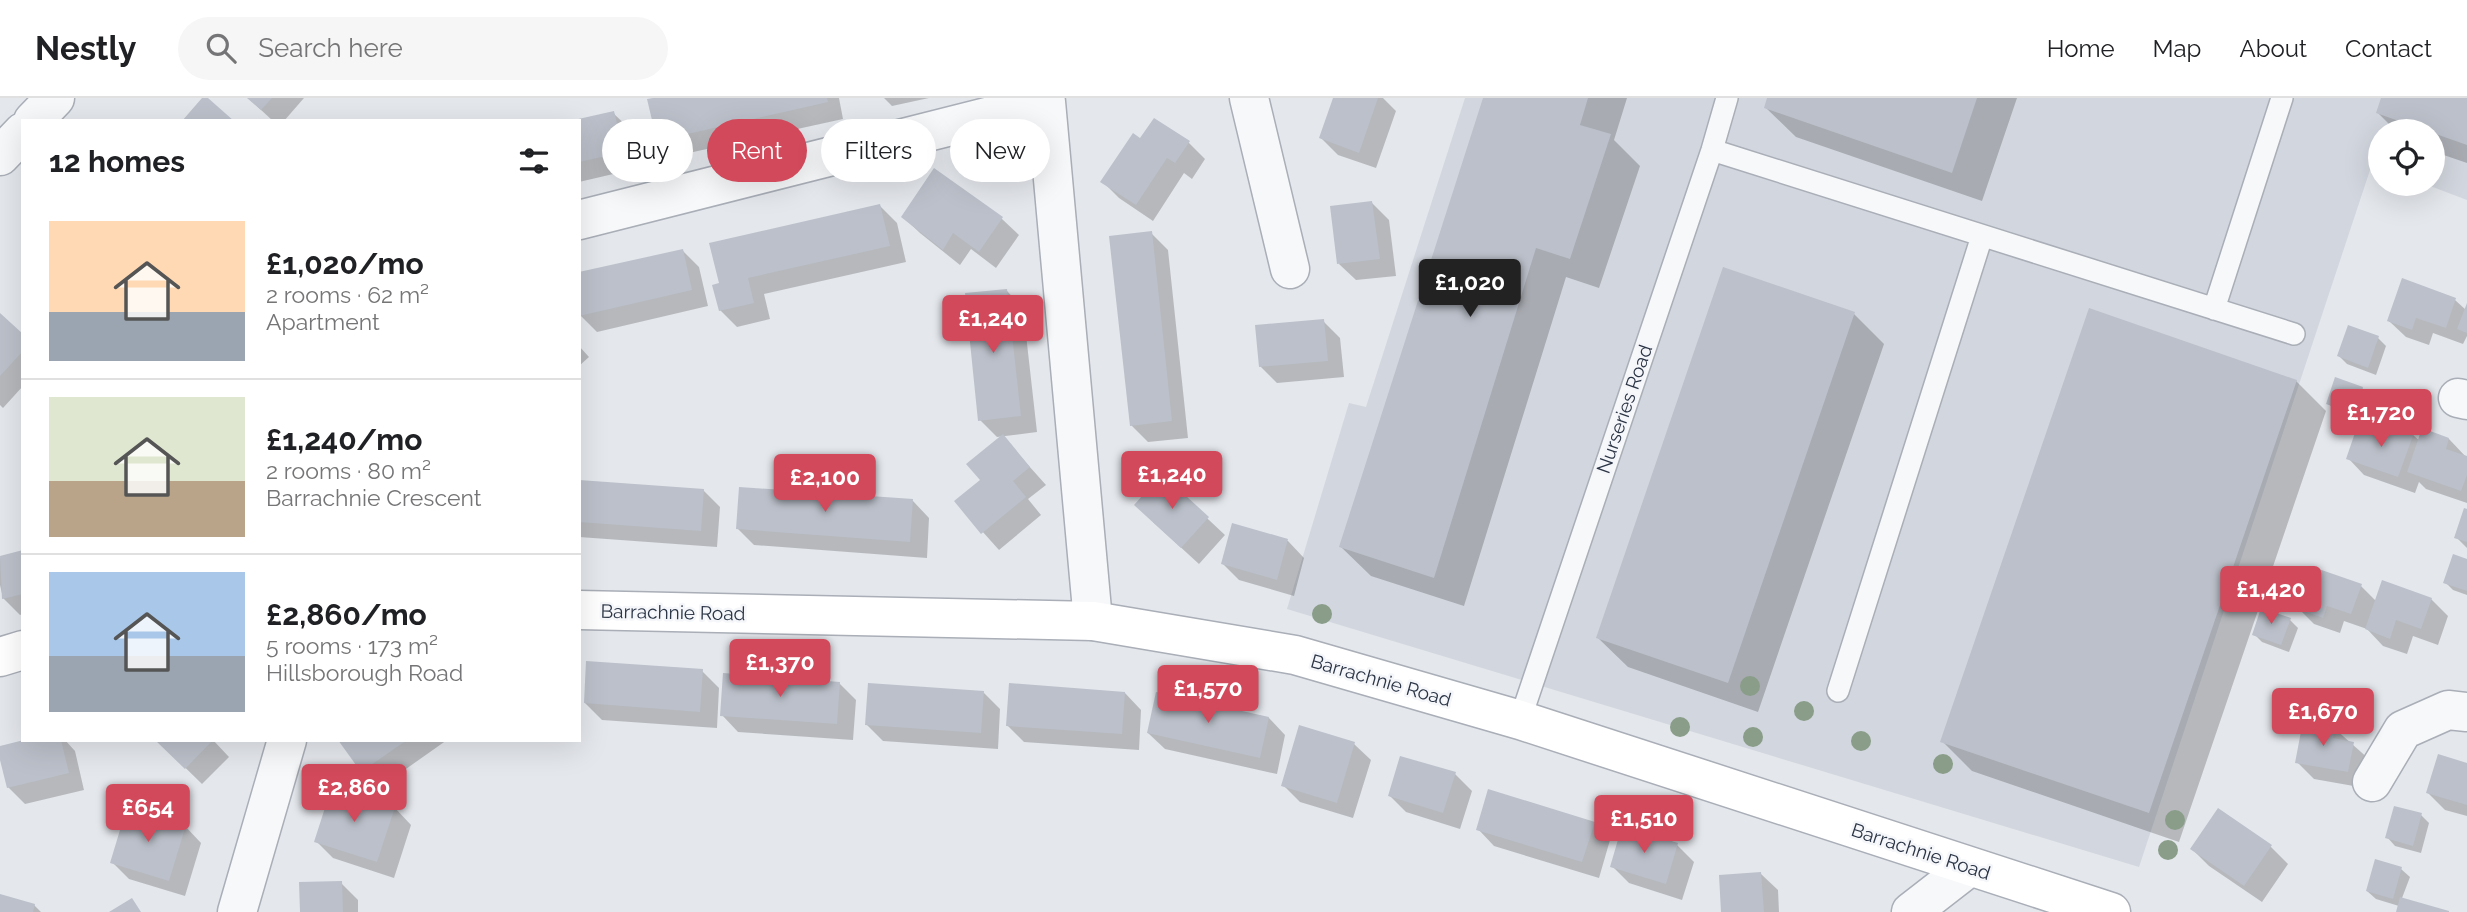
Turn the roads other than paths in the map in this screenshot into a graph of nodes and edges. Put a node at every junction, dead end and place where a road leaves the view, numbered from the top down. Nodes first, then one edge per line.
1 (55, 98) edge
2 (1249, 98) edge
3 (1727, 98) edge
4 (2282, 98) edge
5 (1056, 100) edge
6 (35, 119) edge
7 (21, 134) edge
8 (1712, 150) junction
9 (0, 156) edge
10 (581, 219) edge
11 (1982, 236) junction
12 (1290, 269) dead end
13 (2214, 309) junction
14 (2294, 334) dead end
15 (581, 610) edge
16 (1093, 621) junction
17 (21, 651) edge
18 (0, 657) edge
19 (1838, 691) dead end
20 (2467, 712) edge
21 (1520, 720) junction
22 (286, 742) edge
23 (2372, 782) dead end
24 (1969, 867) junction
25 (237, 912) edge
26 (1911, 912) edge
27 (2111, 912) edge

1 - 6 street
2 - 12 street
3 - 8 lane, Nurseries Road
4 - 13 lane
5 - 10 street
5 - 16 street
7 - 9 street
8 - 11 lane
8 - 21 lane, Nurseries Road
11 - 13 lane
11 - 19 lane
13 - 14 lane
15 - 16 main road, Barrachnie Road
16 - 21 main road, Barrachnie Road
17 - 18 main road
20 - 23 street
21 - 24 main road, Barrachnie Road
22 - 25 street
24 - 26 street
24 - 27 main road, Barrachnie Road

